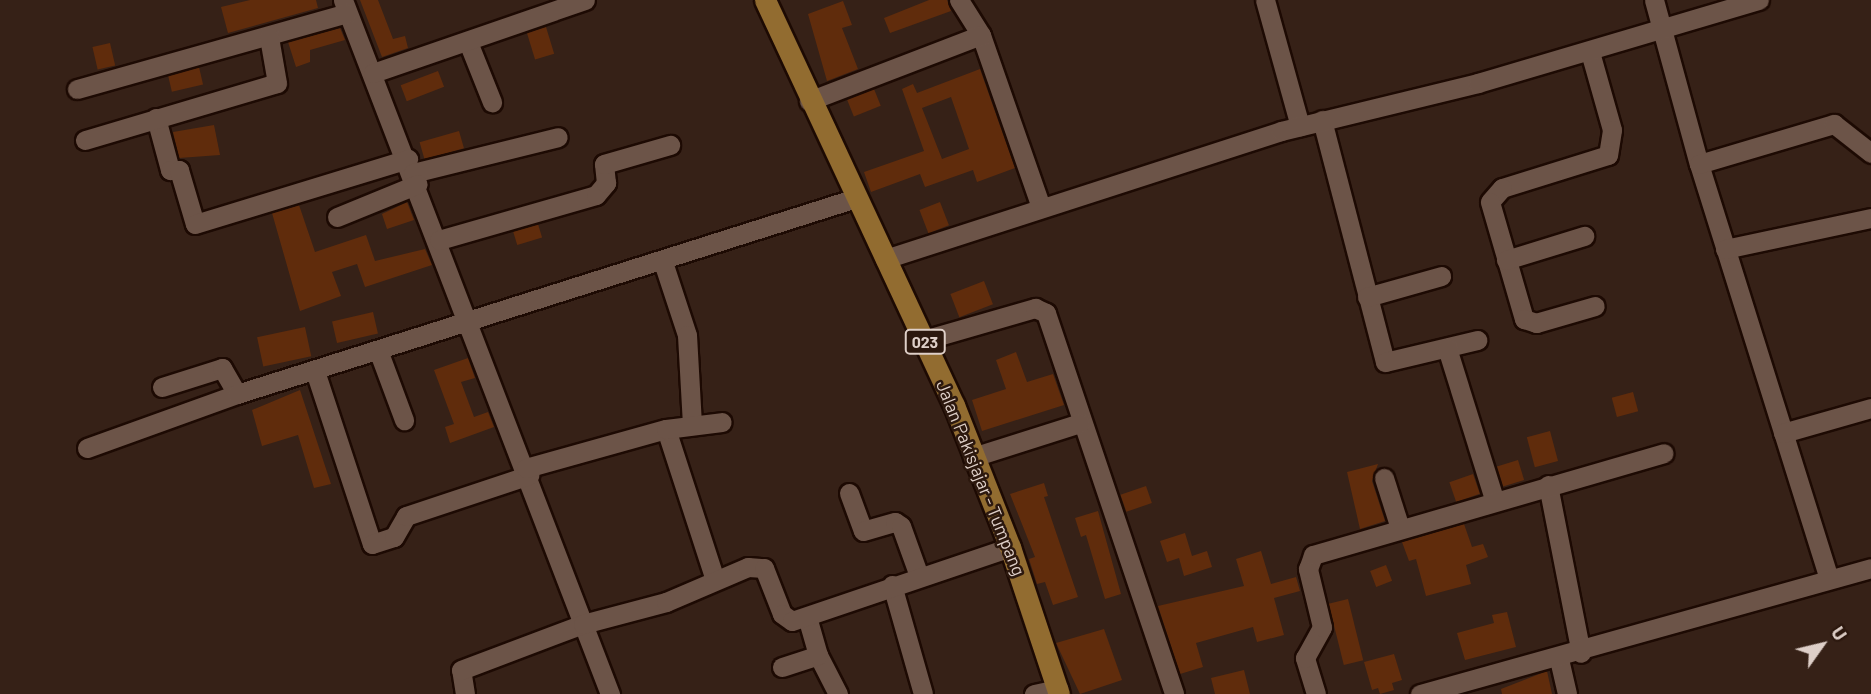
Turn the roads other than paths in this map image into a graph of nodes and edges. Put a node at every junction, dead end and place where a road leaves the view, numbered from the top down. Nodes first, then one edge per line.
1 (585, 0) edge
2 (765, 0) edge
3 (959, 0) edge
4 (1265, 0) edge
5 (1654, 0) edge
6 (1759, 0) edge
7 (345, 4) edge
8 (1663, 28) junction
9 (981, 35) junction
10 (269, 37) junction
11 (468, 42) junction
12 (1590, 52) junction
13 (373, 73) junction
14 (77, 89) dead end
15 (809, 101) junction
16 (492, 102) dead end
17 (156, 118) junction
18 (1322, 120) junction
19 (1300, 126) junction
20 (558, 137) dead end
21 (85, 140) dead end
22 (670, 145) dead end
23 (1871, 153) edge
24 (1699, 164) junction
25 (413, 172) junction
26 (856, 198) junction
27 (1041, 207) junction
28 (337, 218) dead end
29 (1871, 218) edge
30 (1584, 236) dead end
31 (439, 240) junction
32 (1725, 249) junction
33 (885, 259) junction
34 (1506, 260) junction
35 (663, 262) junction
36 (1441, 276) dead end
37 (1367, 297) junction
38 (1595, 306) dead end
39 (470, 322) junction
40 (924, 340) junction
41 (1477, 340) dead end
42 (1447, 348) junction
43 (378, 351) junction
44 (315, 370) junction
45 (162, 387) dead end
46 (237, 394) junction
47 (1871, 408) edge
48 (404, 420) dead end
49 (722, 422) dead end
50 (1080, 424) junction
51 (692, 425) junction
52 (666, 429) junction
53 (1783, 433) junction
54 (87, 448) dead end
55 (1663, 453) dead end
56 (974, 457) junction
57 (528, 472) junction
58 (1384, 478) dead end
59 (1548, 485) junction
60 (849, 493) dead end
61 (1494, 499) junction
62 (1399, 528) junction
63 (1010, 547) junction
64 (1871, 568) edge
65 (919, 576) junction
66 (1829, 579) junction
67 (715, 580) junction
68 (892, 585) junction
69 (807, 617) junction
70 (583, 624) junction
71 (1581, 653) junction
72 (818, 655) junction
73 (1559, 659) junction
74 (782, 667) dead end
75 (1459, 690) edge
76 (1058, 692) edge
77 (464, 694) edge
78 (610, 694) edge
79 (838, 694) edge
80 (923, 694) edge
81 (1034, 694) edge
82 (1174, 694) edge
83 (1316, 694) edge
84 (1420, 694) edge
85 (1567, 694) edge

1 - 11 street
2 - 15 main road, Jalan Pakisjajar - Tumpang / 023
3 - 9 street
4 - 19 street
5 - 8 street
6 - 8 street
7 - 10 street
7 - 13 street
8 - 12 street
8 - 24 street
9 - 15 street
9 - 27 street
10 - 14 street
10 - 17 street
11 - 13 street
11 - 16 street
12 - 18 street
12 - 34 street
13 - 25 street
15 - 26 main road, Jalan Pakisjajar - Tumpang / 023
17 - 21 street
17 - 25 street
18 - 19 street
18 - 37 street
19 - 27 street
20 - 25 street
22 - 31 street
23 - 24 street
24 - 32 street
25 - 28 street
25 - 31 street
26 - 33 main road, Jalan Pakisjajar - Tumpang / 023
26 - 35 street
27 - 33 street
29 - 32 street
30 - 34 street
31 - 39 street
32 - 53 street
33 - 40 main road, Jalan Pakisjajar - Tumpang / 023
34 - 38 street
35 - 39 street
35 - 51 street
36 - 37 street
37 - 42 street
39 - 43 street
39 - 57 street
40 - 50 street
40 - 56 main road, Jalan Pakisjajar - Tumpang / 023
41 - 42 street
42 - 61 street
43 - 44 street
43 - 48 street
44 - 46 street
44 - 57 street
45 - 46 street
46 - 54 street
47 - 53 street
49 - 51 street
50 - 56 street
50 - 82 street
51 - 52 street
52 - 57 street
52 - 67 street
53 - 66 street
55 - 59 street
56 - 63 main road, Jalan Pakisjajar - Tumpang / 023
57 - 70 street
58 - 62 street
59 - 61 street
59 - 71 street
60 - 65 street
61 - 62 street
62 - 83 street
63 - 65 street
63 - 76 main road, Jalan Pakisjajar - Tumpang / 023
64 - 66 street
65 - 68 street
66 - 71 street
67 - 69 street
67 - 70 street
68 - 69 street
68 - 80 street
69 - 72 street
70 - 77 street
70 - 78 street
71 - 73 street
72 - 74 street
72 - 79 street
73 - 75 street
73 - 85 street
75 - 84 street
76 - 81 street

